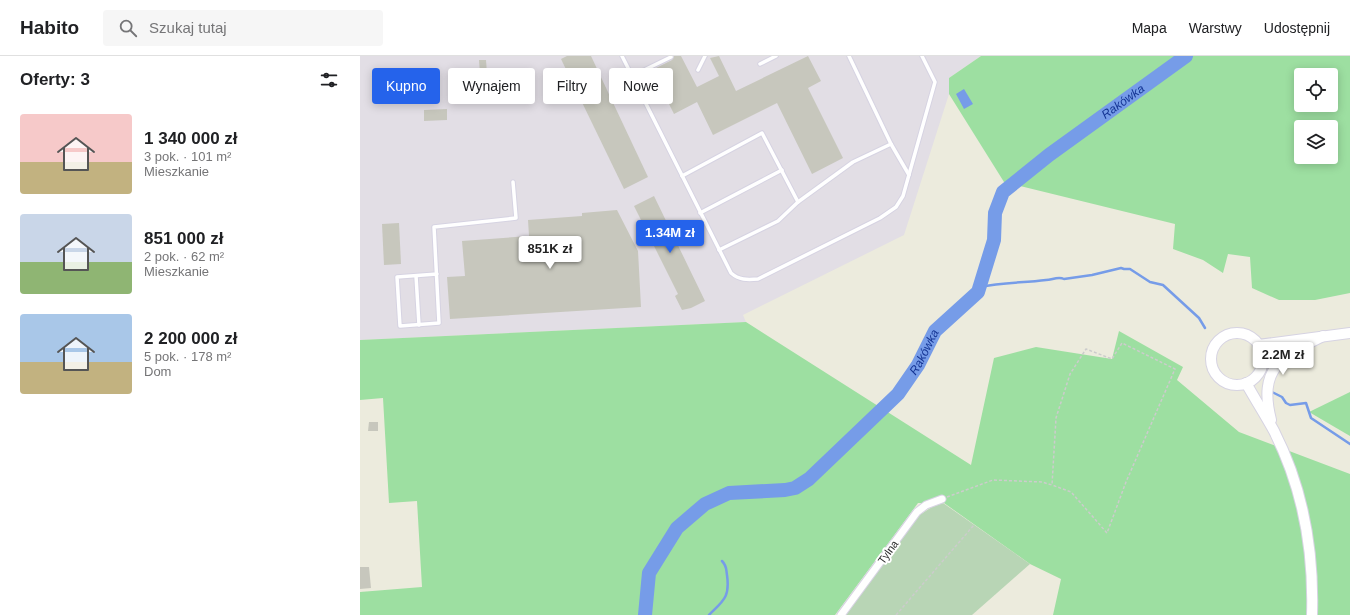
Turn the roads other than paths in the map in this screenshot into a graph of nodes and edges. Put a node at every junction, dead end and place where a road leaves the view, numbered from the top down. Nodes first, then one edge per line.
1 (622, 56) edge
2 (705, 56) edge
3 (776, 56) edge
4 (849, 56) edge
5 (922, 56) edge
6 (671, 57) edge
7 (760, 64) dead end
8 (628, 68) edge
9 (648, 68) edge
10 (698, 70) dead end
11 (646, 104) edge
12 (891, 144) junction
13 (782, 170) junction
14 (909, 175) junction
15 (682, 176) junction
16 (513, 182) dead end
17 (798, 202) junction
18 (700, 212) junction
19 (719, 250) junction
20 (437, 274) junction
21 (416, 276) junction
22 (419, 325) junction
23 (1350, 333) edge
24 (1323, 336) junction
25 (1258, 345) junction
26 (1246, 383) junction
27 (1274, 432) junction
28 (942, 499) road end
29 (841, 615) edge
30 (1312, 615) edge

1 - 8 lane
2 - 10 lane
3 - 7 lane
4 - 12 lane
5 - 14 lane
6 - 9 lane
11 - 15 lane
12 - 14 lane
12 - 17 lane
13 - 15 lane
13 - 17 lane
13 - 18 lane
14 - 19 lane
15 - 18 lane
16 - 20 lane
17 - 19 lane
18 - 19 lane
20 - 21 lane
20 - 22 lane
21 - 22 lane
21 - 22 lane
23 - 24 main road
24 - 25 main road
24 - 27 main road
25 - 26 main road
25 - 26 main road
26 - 27 main road
27 - 30 main road
28 - 29 street, Tylna

